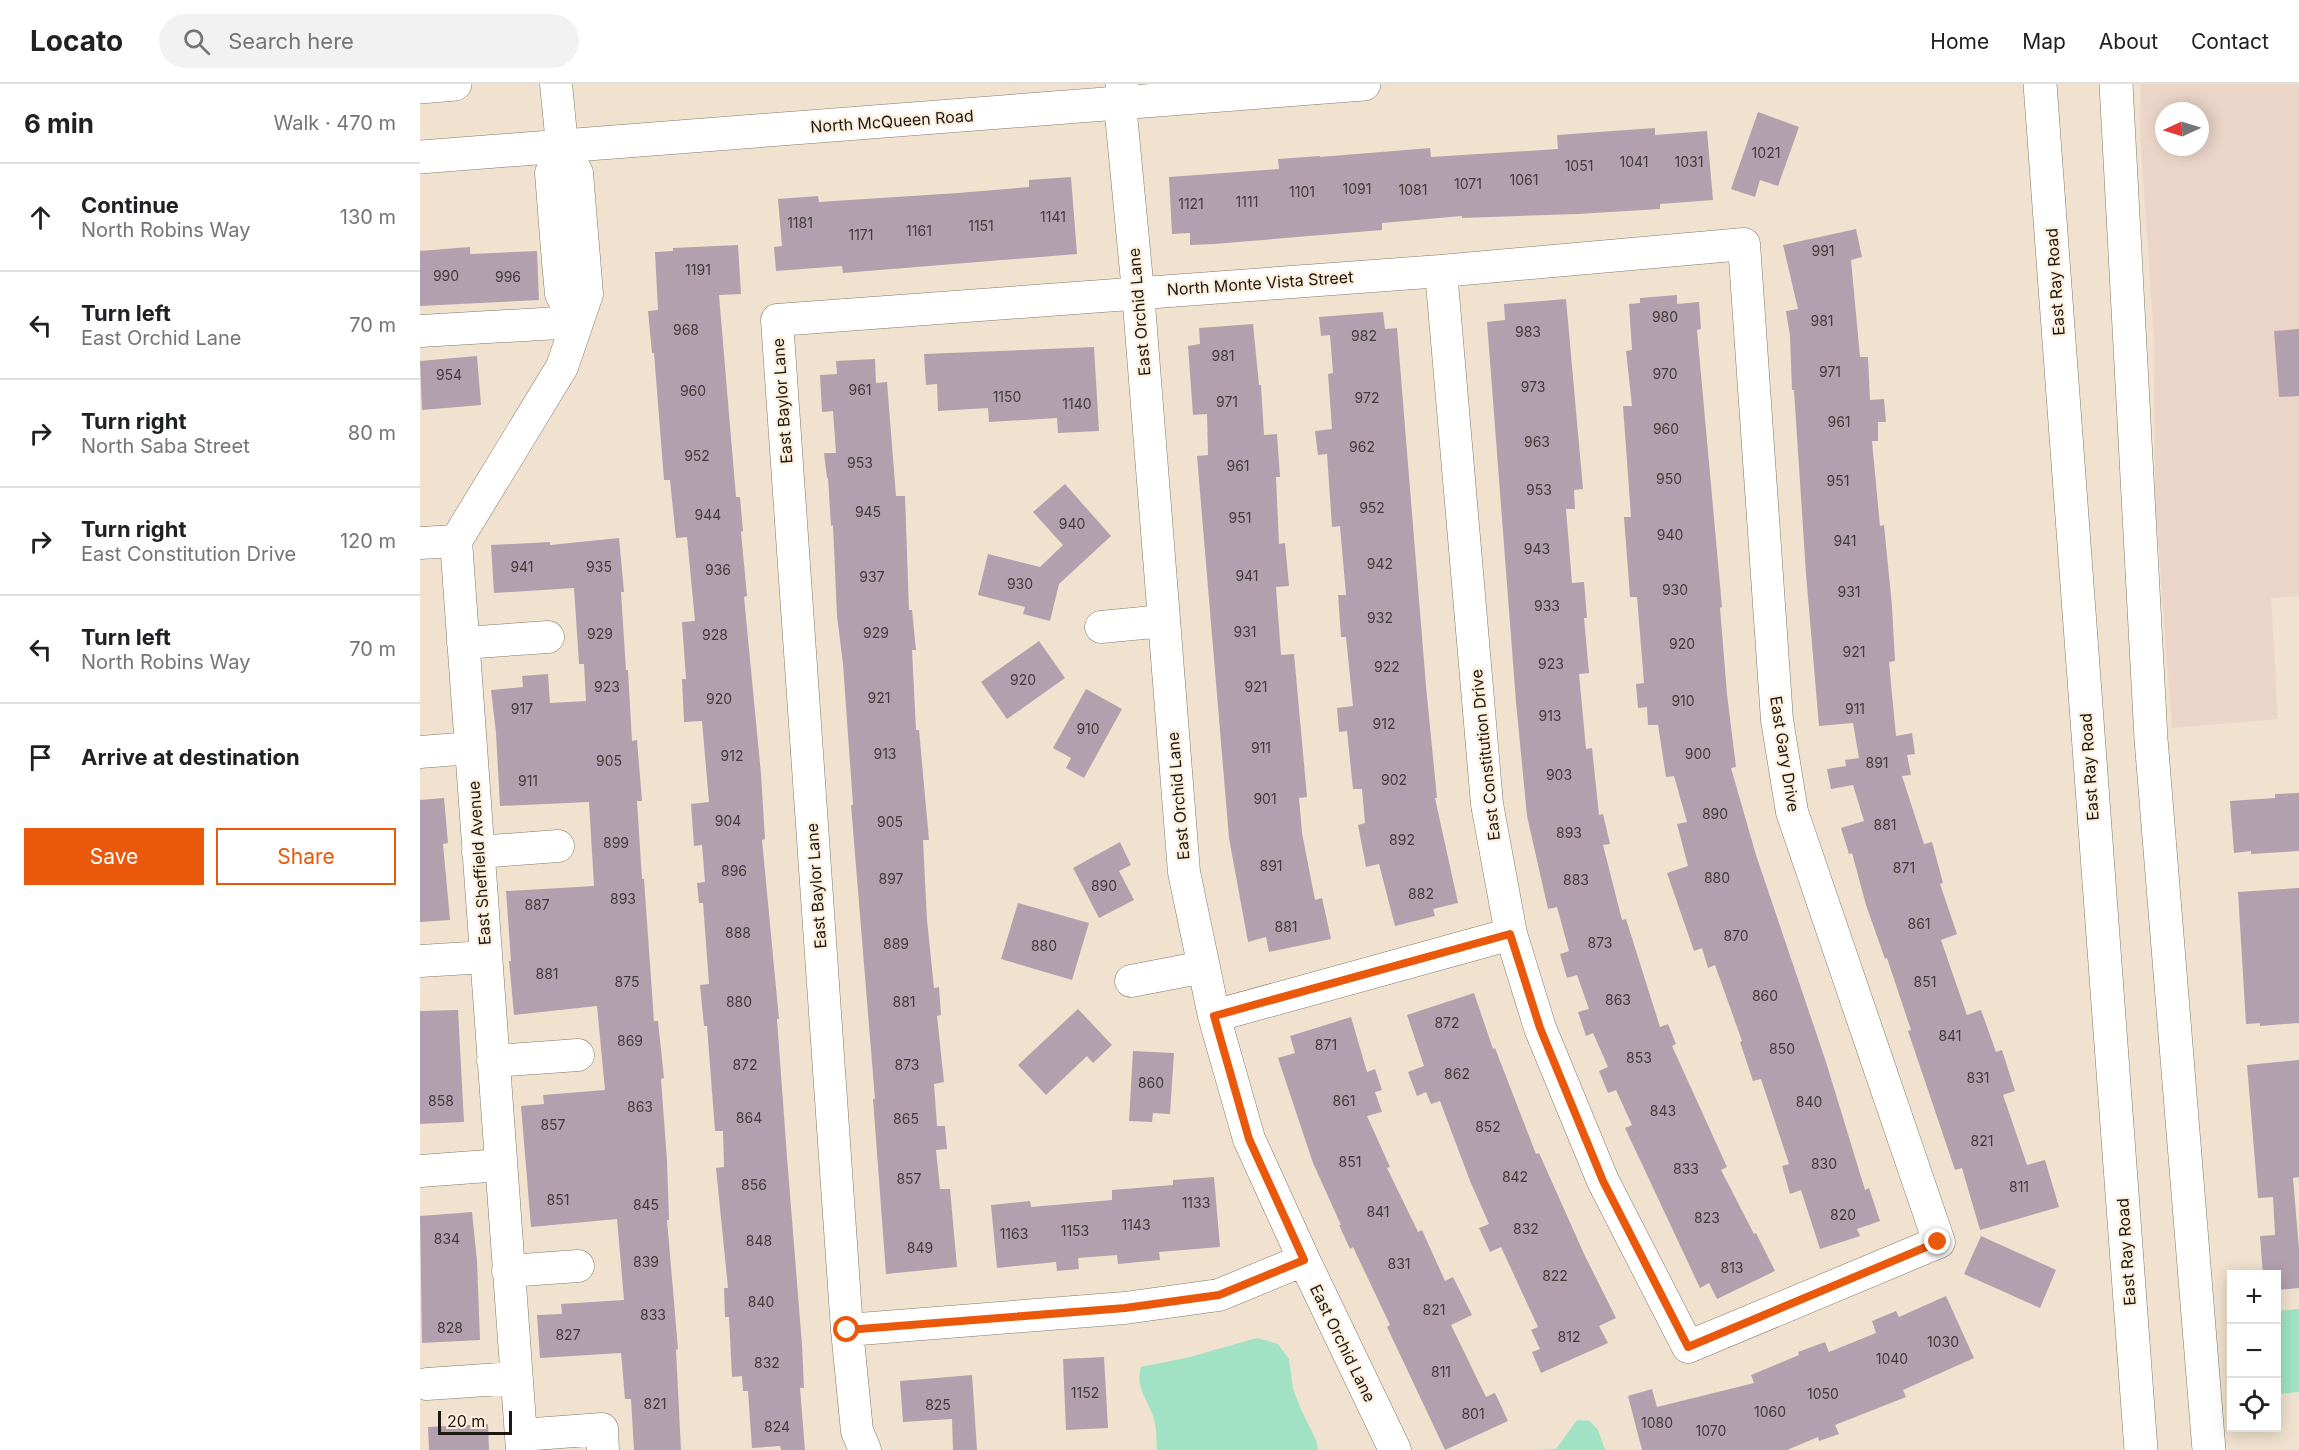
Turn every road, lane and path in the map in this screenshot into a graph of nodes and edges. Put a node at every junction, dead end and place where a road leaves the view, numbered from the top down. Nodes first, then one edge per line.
1 (455, 84) edge
2 (556, 84) edge
3 (1364, 84) edge
4 (2040, 84) edge
5 (2116, 84) edge
6 (1314, 86) edge
7 (420, 87) edge
8 (1118, 91) edge
9 (562, 145) junction
10 (420, 157) edge
11 (1744, 244) joint
12 (1441, 270) junction
13 (1138, 292) junction
14 (777, 320) joint
15 (576, 322) junction
16 (420, 332) edge
17 (456, 541) junction
18 (420, 543) edge
19 (1164, 621) junction
20 (1101, 627) dead end
21 (548, 637) dead end
22 (463, 643) junction
23 (471, 748) junction
24 (420, 752) edge
25 (558, 846) dead end
26 (478, 852) junction
27 (1510, 934) junction
28 (486, 957) junction
29 (420, 961) edge
30 (1204, 967) junction
31 (1131, 981) dead end
32 (1214, 1016) junction
33 (578, 1055) dead end
34 (493, 1061) junction
35 (501, 1166) junction
36 (420, 1171) edge
37 (1304, 1260) junction
38 (578, 1266) dead end
39 (508, 1271) junction
40 (847, 1330) junction
41 (1688, 1347) joint
42 (516, 1378) junction
43 (427, 1384) dead end
44 (521, 1442) edge
45 (603, 1450) edge
46 (865, 1450) edge
47 (1395, 1450) edge
48 (2141, 1450) edge
49 (2209, 1450) edge

1 - 7 main road
2 - 9 street
3 - 6 main road, North McQueen Road
4 - 48 main road, East Ray Road
5 - 49 main road
6 - 8 main road, North McQueen Road
8 - 9 main road, North McQueen Road
8 - 13 street, East Orchid Lane
9 - 10 main road, North McQueen Road
9 - 15 street
11 - 12 street, North Monte Vista Street
11 - 41 street, East Gary Drive
12 - 13 street, North Monte Vista Street
12 - 27 street, East Constitution Drive
13 - 14 street, North Monte Vista Street
13 - 19 street, East Orchid Lane
14 - 40 street, East Baylor Lane
15 - 16 street
15 - 17 street
17 - 18 street
17 - 22 street, East Sheffield Avenue
19 - 20 street
19 - 30 street, East Orchid Lane
21 - 22 street
22 - 23 street, East Sheffield Avenue
23 - 24 street
23 - 26 street, East Sheffield Avenue
25 - 26 street
26 - 28 street, East Sheffield Avenue
27 - 32 street
27 - 41 street, East Constitution Drive
28 - 29 street
28 - 34 street, East Sheffield Avenue
30 - 31 street
30 - 32 street, East Orchid Lane
32 - 37 street, East Orchid Lane
33 - 34 street
34 - 35 street, East Sheffield Avenue
35 - 36 street
35 - 39 street, East Sheffield Avenue
37 - 40 street
37 - 47 street, East Orchid Lane
38 - 39 street
39 - 42 street, East Sheffield Avenue
40 - 46 street, East Baylor Lane
42 - 43 street
42 - 44 street, East Sheffield Avenue
44 - 45 street, East Sheffield Avenue

